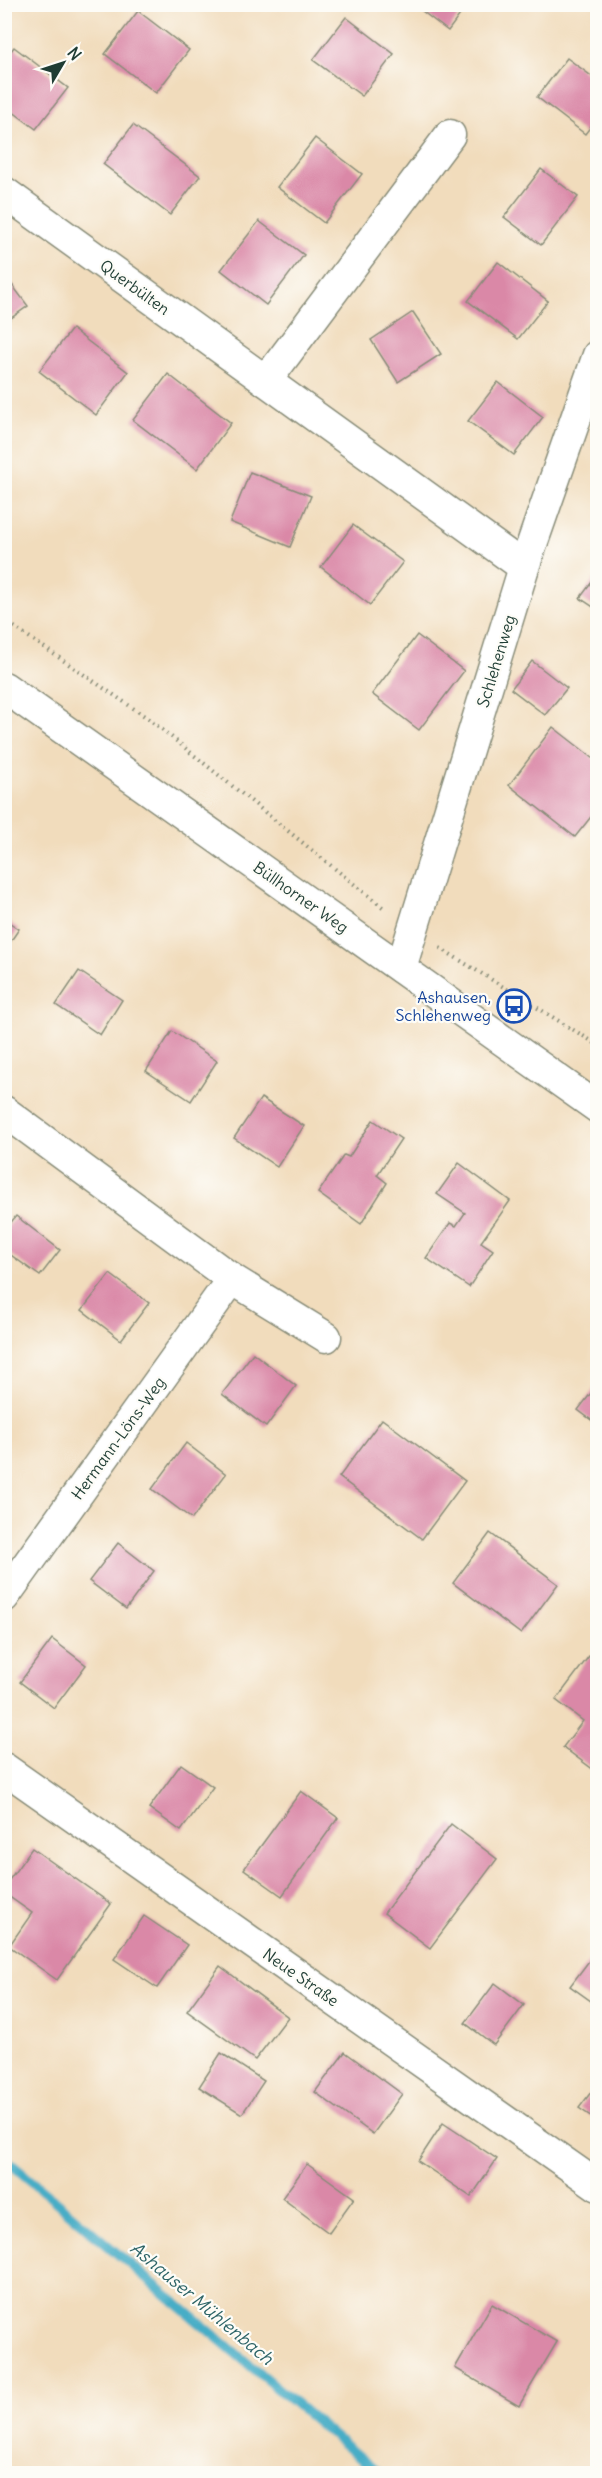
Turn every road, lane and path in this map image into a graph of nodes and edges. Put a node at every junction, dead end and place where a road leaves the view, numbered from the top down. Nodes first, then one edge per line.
1 (450, 135) dead end
2 (4, 192) edge
3 (597, 355) edge
4 (266, 381) junction
5 (524, 567) junction
6 (4, 620) edge
7 (4, 687) edge
8 (413, 931) junction
9 (401, 968) junction
10 (597, 1045) edge
11 (597, 1107) edge
12 (4, 1111) edge
13 (232, 1280) junction
14 (326, 1337) dead end
15 (4, 1597) edge
16 (4, 1768) edge
17 (597, 2186) edge

1 - 4 street
2 - 4 street, Querbülten
3 - 5 street, Schlehenweg
4 - 5 street, Querbülten
5 - 8 street, Schlehenweg
6 - 8 path
7 - 9 street, Büllhorner Weg
8 - 9 street, Schlehenweg
8 - 10 path
9 - 11 street, Büllhorner Weg
12 - 13 street
13 - 14 street
13 - 15 street, Hermann-Löns-Weg
16 - 17 street, Neue Straße

